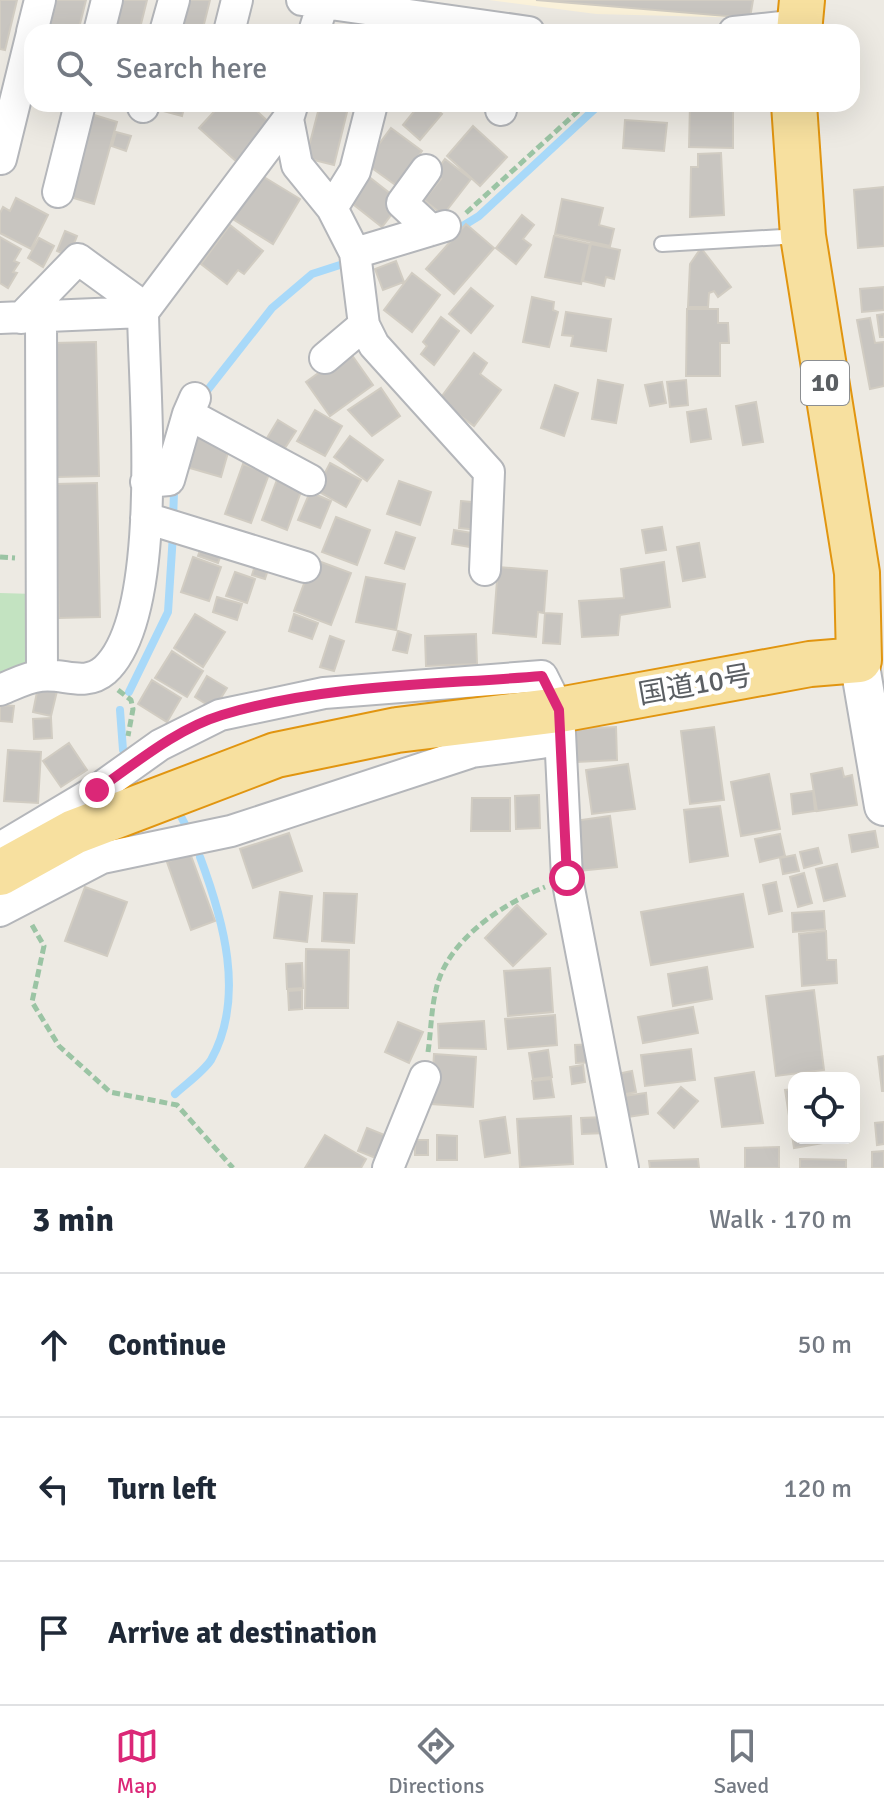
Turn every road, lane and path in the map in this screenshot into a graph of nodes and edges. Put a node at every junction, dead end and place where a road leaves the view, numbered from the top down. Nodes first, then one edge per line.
1 (40, 0) edge
2 (107, 0) edge
3 (174, 0) edge
4 (237, 0) edge
5 (313, 12) edge
6 (800, 19) edge
7 (392, 23) edge
8 (34, 24) edge
9 (101, 24) edge
10 (167, 24) edge
11 (231, 24) edge
12 (775, 24) edge
13 (24, 66) edge
14 (78, 112) edge
15 (289, 112) edge
16 (290, 112) edge
17 (370, 112) edge
18 (577, 112) edge
19 (795, 112) edge
20 (1, 159) edge
21 (426, 170) dead end
22 (58, 192) dead end
23 (332, 208) junction
24 (438, 228) junction
25 (803, 236) junction
26 (662, 244) dead end
27 (355, 253) junction
28 (143, 312) junction
29 (21, 318) edge
30 (364, 325) junction
31 (325, 358) dead end
32 (310, 480) dead end
33 (146, 482) junction
34 (146, 518) junction
35 (305, 567) dead end
36 (485, 570) dead end
37 (125, 642) junction
38 (871, 661) edge
39 (42, 675) junction
40 (0, 690) edge
41 (559, 710) junction
42 (143, 757) junction
43 (884, 806) edge
44 (0, 848) edge
45 (567, 878) junction
46 (6, 895) edge
47 (425, 1077) joint
48 (233, 1168) edge
49 (388, 1168) edge
50 (623, 1168) edge

1 - 8 street
2 - 9 street
3 - 10 street
4 - 11 street
5 - 7 street
6 - 12 street
13 - 20 street
14 - 22 street
15 - 28 street
16 - 23 street
17 - 23 street
18 - 24 path
19 - 25 highway, 10
21 - 24 street
23 - 27 street
24 - 27 street
25 - 26 lane
25 - 38 highway, 10
27 - 30 street
28 - 29 street
28 - 29 street
28 - 33 street
29 - 39 street
30 - 31 street
30 - 36 street
32 - 33 street
33 - 34 street
34 - 35 street
34 - 37 street
37 - 39 street
37 - 42 path
38 - 41 highway, 国道10号
38 - 43 street
39 - 40 street
41 - 42 street
41 - 45 street
41 - 46 street
41 - 46 highway, 国道10号
42 - 44 street
45 - 47 path
45 - 50 street
46 - 48 path
47 - 49 street

